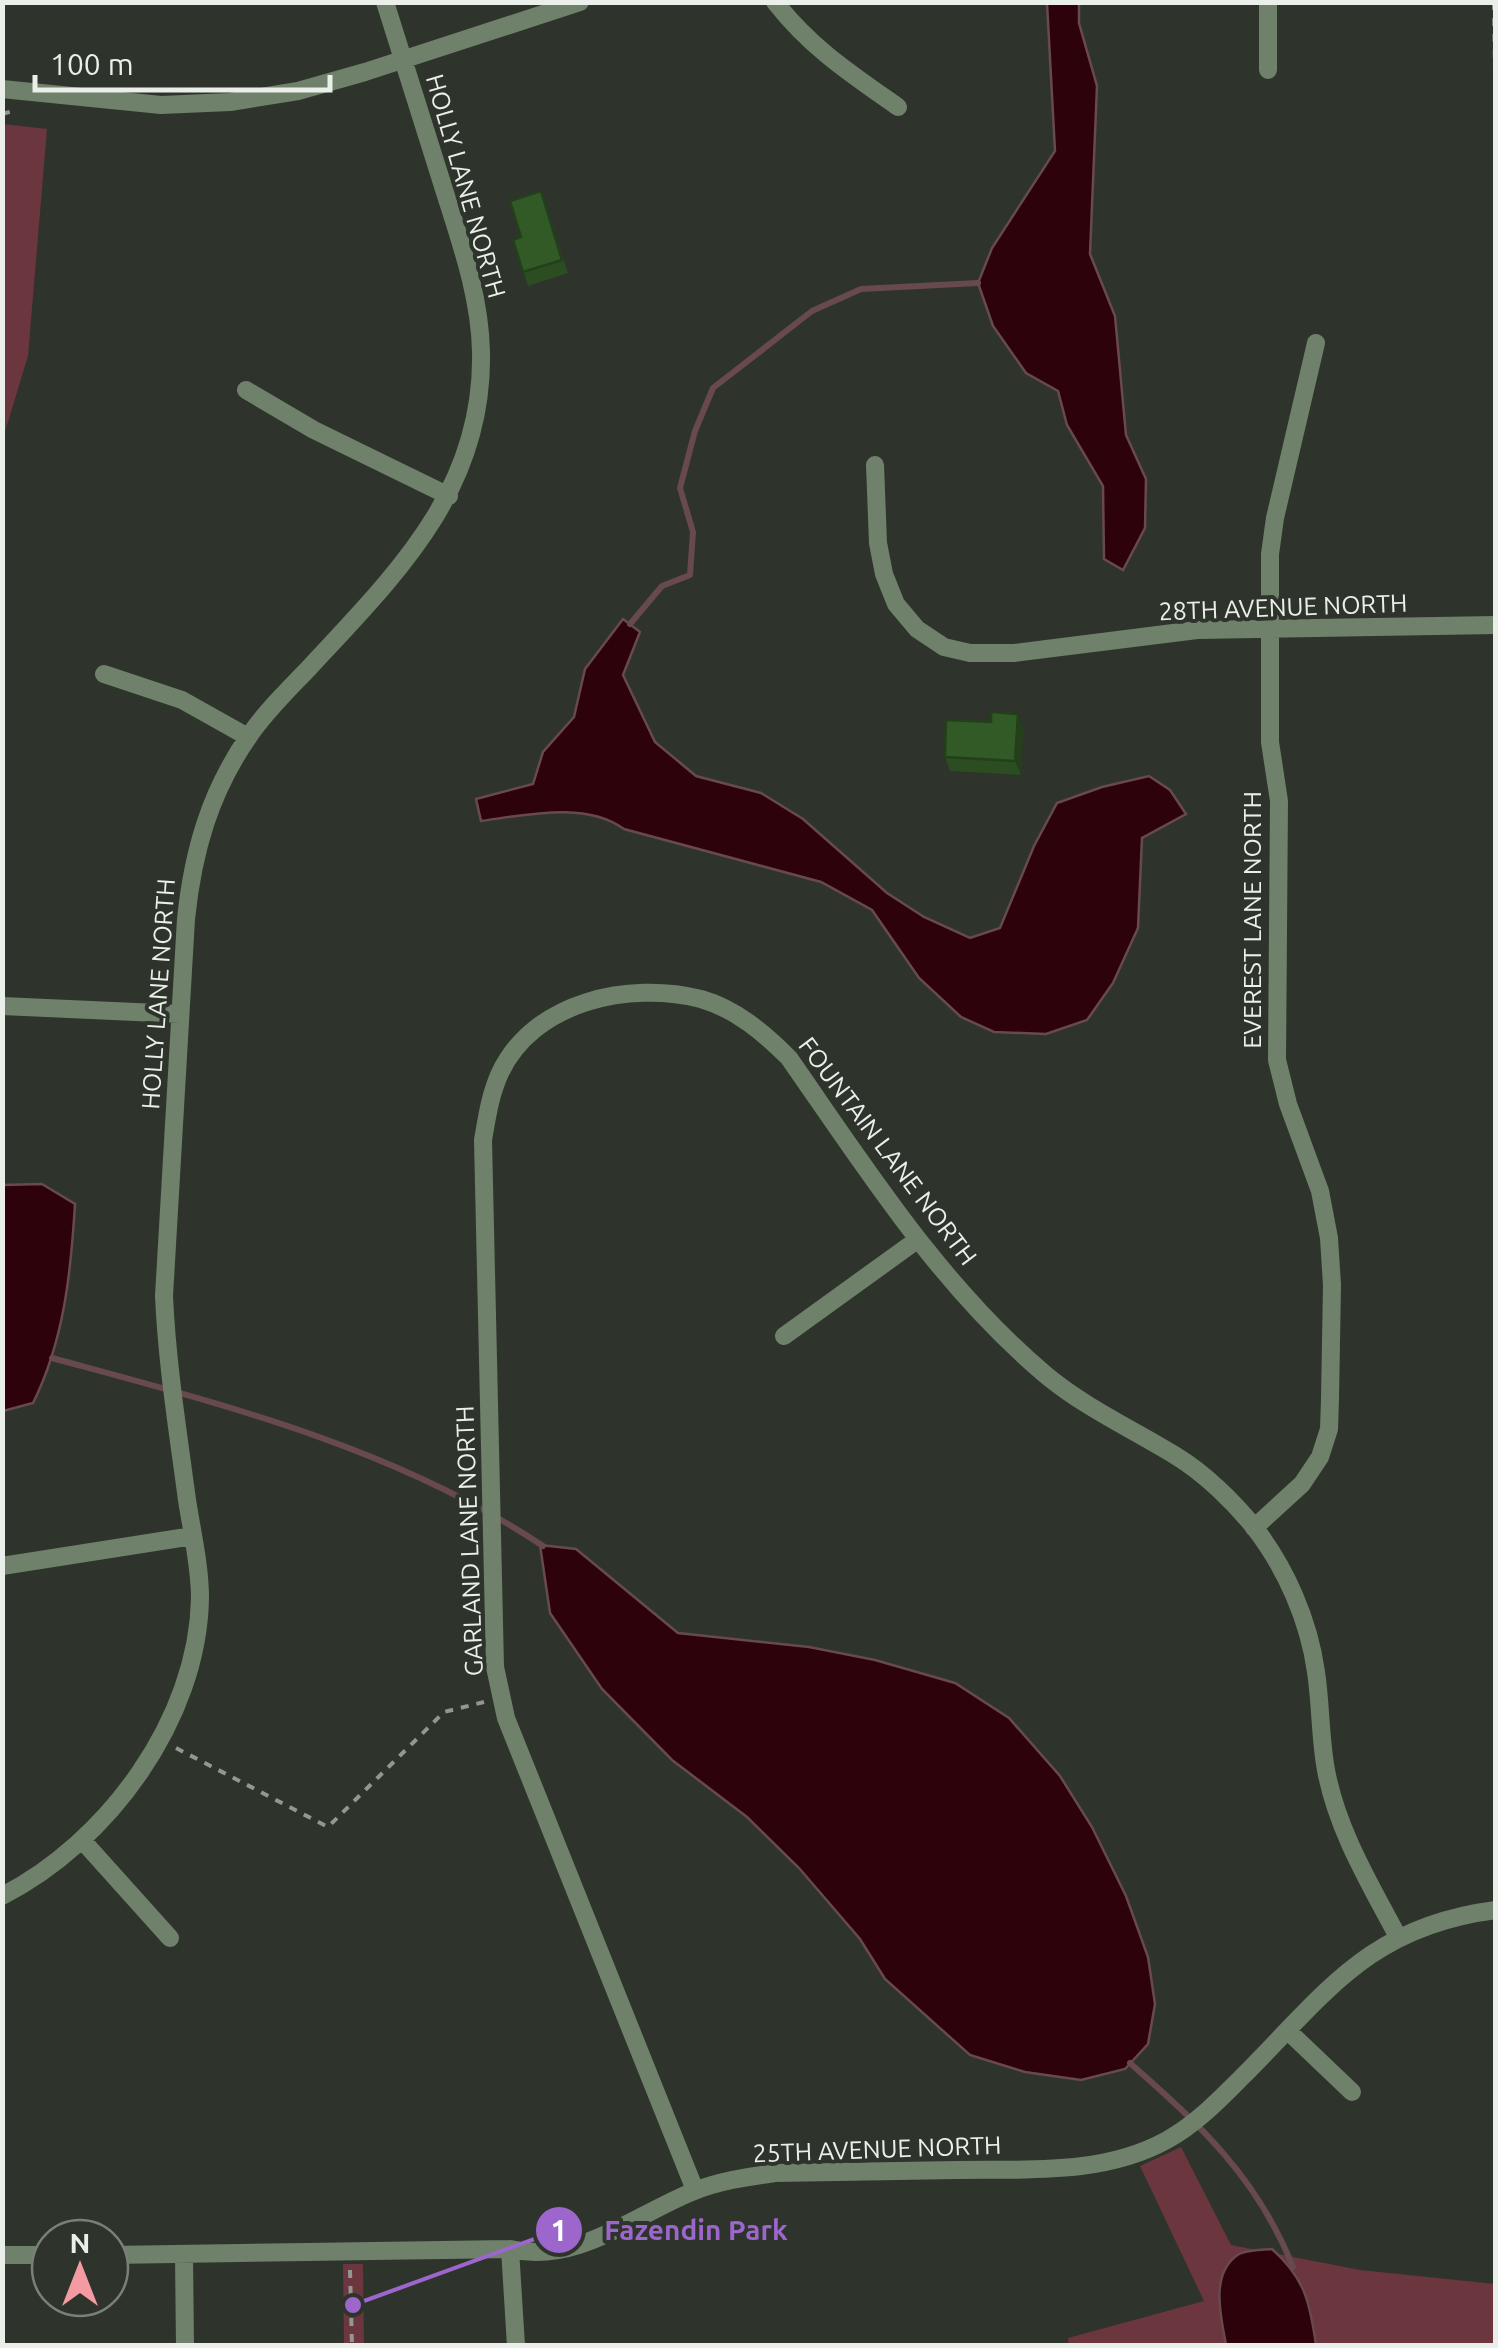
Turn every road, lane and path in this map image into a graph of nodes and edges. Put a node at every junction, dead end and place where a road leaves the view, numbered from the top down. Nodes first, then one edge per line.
1 (385, 2) edge
2 (580, 2) edge
3 (775, 2) edge
4 (1268, 2) edge
5 (1494, 2) edge
6 (403, 60) junction
7 (1268, 70) dead end
8 (2, 89) edge
9 (898, 107) dead end
10 (1496, 134) edge
11 (1316, 343) dead end
12 (246, 390) dead end
13 (875, 464) dead end
14 (449, 496) junction
15 (1496, 625) edge
16 (1269, 629) junction
17 (104, 674) dead end
18 (248, 737) junction
19 (2, 1006) edge
20 (180, 1014) junction
21 (520, 1042) joint
22 (917, 1240) junction
23 (784, 1336) dead end
24 (1254, 1528) junction
25 (193, 1536) junction
26 (2, 1566) edge
27 (502, 1697) junction
28 (159, 1738) junction
29 (82, 1840) junction
30 (2, 1896) edge
31 (1496, 1910) edge
32 (1398, 1937) junction
33 (170, 1938) dead end
34 (1288, 2031) junction
35 (1352, 2092) dead end
36 (695, 2190) junction
37 (510, 2249) junction
38 (350, 2250) junction
39 (2, 2255) edge
40 (30, 2255) edge
41 (130, 2255) edge
42 (184, 2256) junction
43 (184, 2346) edge
44 (352, 2346) edge
45 (516, 2346) edge

1 - 6 street, HOLLY LANE NORTH
2 - 6 street
3 - 9 street
4 - 7 street
5 - 10 path
6 - 8 street
6 - 14 street, HOLLY LANE NORTH
11 - 16 street, EVEREST LANE NORTH
12 - 14 street
13 - 16 street, 28TH AVENUE NORTH
14 - 18 street, HOLLY LANE NORTH
15 - 16 street, 28TH AVENUE NORTH
16 - 24 street, EVEREST LANE NORTH
17 - 18 street
18 - 20 street, HOLLY LANE NORTH
19 - 20 street
20 - 25 street, HOLLY LANE NORTH
21 - 22 street, FOUNTAIN LANE NORTH
21 - 27 street, GARLAND LANE NORTH
22 - 23 street
22 - 24 street, FOUNTAIN LANE NORTH
24 - 32 street, FOUNTAIN LANE NORTH
25 - 26 street
25 - 28 street, HOLLY LANE NORTH
27 - 28 path
27 - 36 street, GARLAND LANE NORTH
28 - 29 street, HOLLY LANE NORTH
29 - 30 street, HOLLY LANE NORTH
29 - 33 street
31 - 32 street, 25TH AVENUE NORTH
32 - 34 street, 25TH AVENUE NORTH
34 - 35 street
34 - 36 street, 25TH AVENUE NORTH
36 - 37 street, 25TH AVENUE NORTH
37 - 38 street, 25TH AVENUE NORTH
37 - 45 street
38 - 42 street, 25TH AVENUE NORTH
38 - 44 path
39 - 40 street
41 - 42 street, 25TH AVENUE NORTH
42 - 43 street

